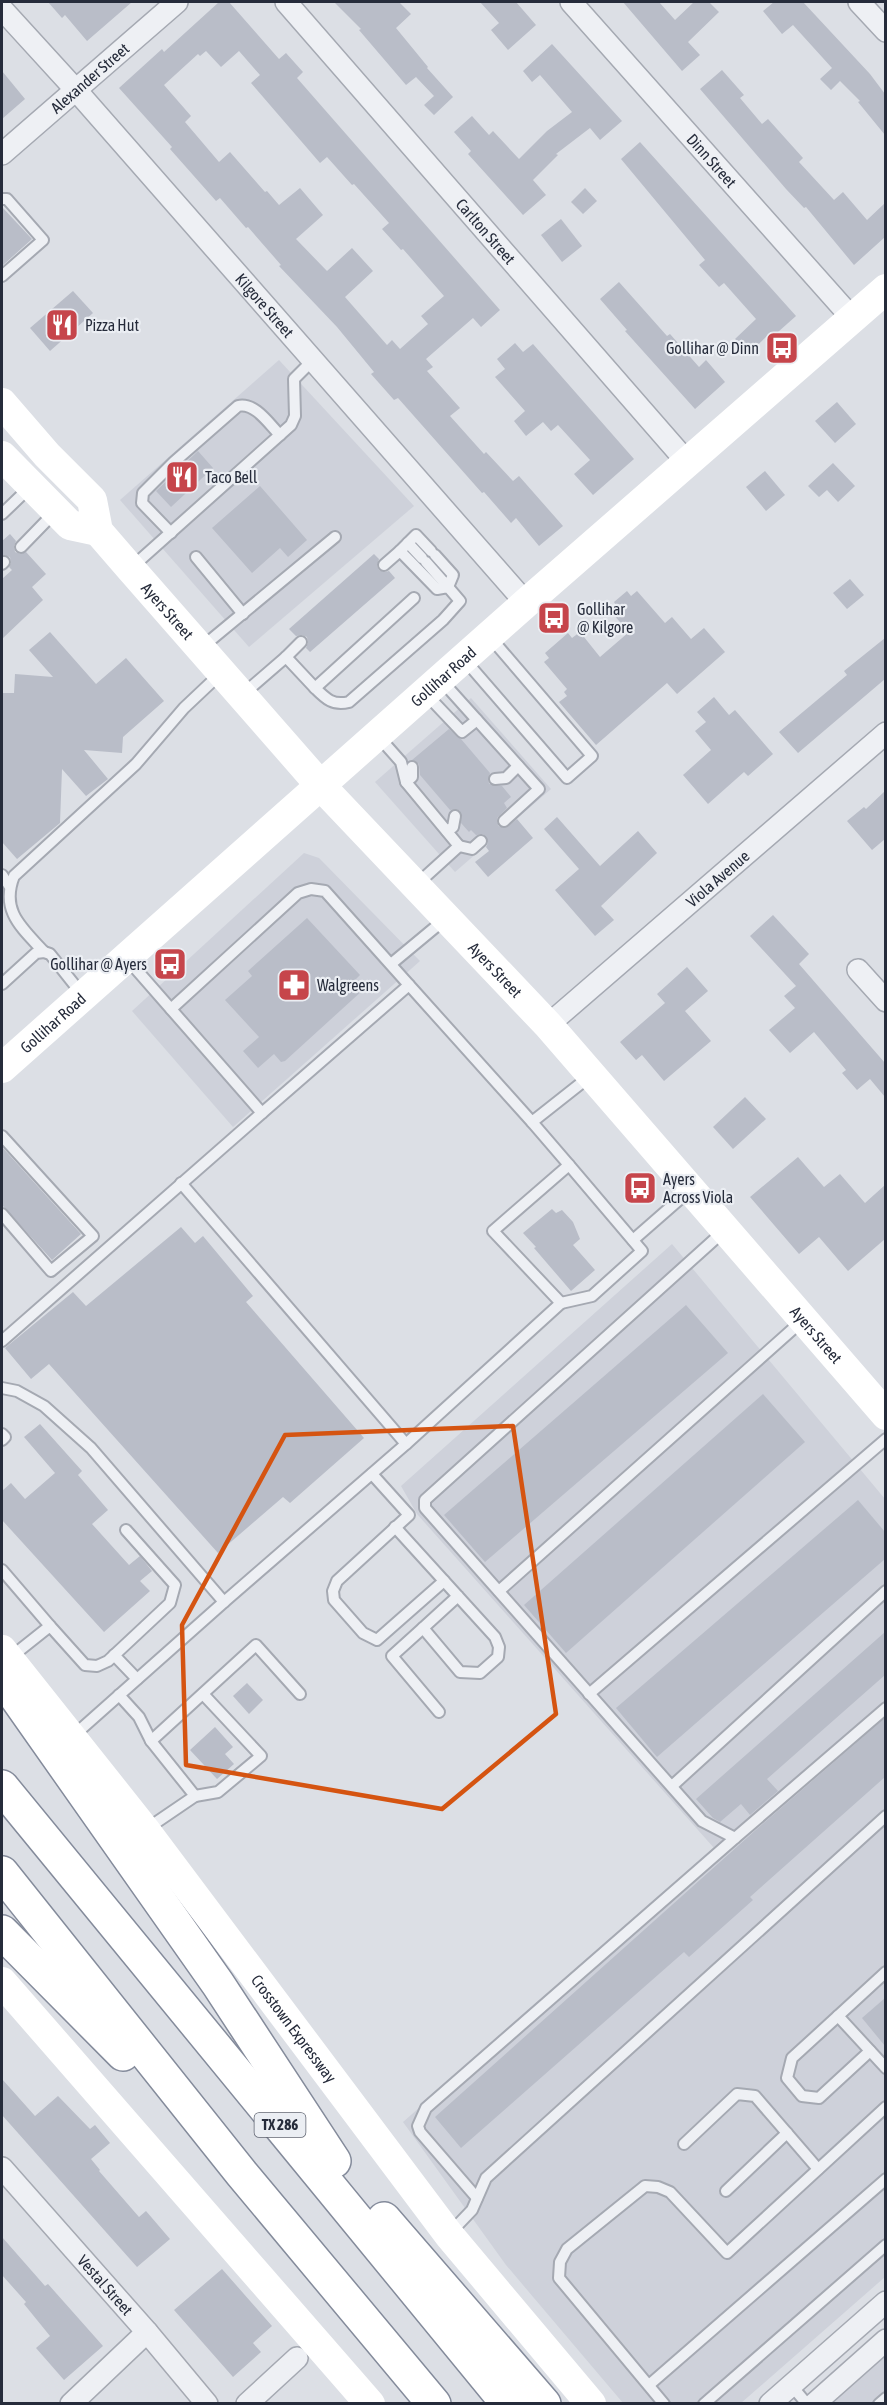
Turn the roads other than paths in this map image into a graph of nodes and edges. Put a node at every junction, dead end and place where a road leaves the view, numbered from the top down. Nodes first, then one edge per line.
1 (177, 2) edge
2 (286, 2) edge
3 (571, 2) edge
4 (859, 2) edge
5 (2, 9) edge
6 (885, 31) edge
7 (75, 89) junction
8 (2, 154) edge
9 (2, 199) edge
10 (2, 276) edge
11 (885, 289) edge
12 (852, 318) junction
13 (313, 360) junction
14 (2, 403) edge
15 (2, 414) edge
16 (280, 435) junction
17 (47, 455) junction
18 (2, 456) edge
19 (687, 462) junction
20 (32, 486) junction
21 (56, 510) junction
22 (2, 514) edge
23 (98, 531) junction
24 (171, 533) junction
25 (335, 537) dead end
26 (21, 547) dead end
27 (404, 547) junction
28 (196, 557) dead end
29 (384, 565) dead end
30 (130, 568) junction
31 (448, 587) junction
32 (414, 598) dead end
33 (526, 603) junction
34 (243, 614) junction
35 (489, 636) junction
36 (302, 642) dead end
37 (201, 649) junction
38 (286, 657) junction
39 (464, 659) junction
40 (222, 672) junction
41 (433, 686) junction
42 (315, 688) junction
43 (242, 695) junction
44 (477, 720) junction
45 (885, 734) edge
46 (377, 736) junction
47 (518, 766) junction
48 (502, 782) dead end
49 (321, 786) junction
50 (504, 820) dead end
51 (481, 841) dead end
52 (459, 846) junction
53 (2, 875) edge
54 (416, 885) junction
55 (10, 887) junction
56 (447, 918) junction
57 (44, 952) junction
58 (126, 958) junction
59 (391, 964) junction
60 (858, 970) dead end
61 (2, 984) edge
62 (409, 985) junction
63 (83, 996) junction
64 (885, 1001) edge
65 (171, 1009) junction
66 (548, 1025) junction
67 (2, 1068) edge
68 (591, 1075) junction
69 (262, 1113) junction
70 (532, 1122) junction
71 (2, 1136) edge
72 (569, 1165) junction
73 (181, 1184) junction
74 (691, 1190) junction
75 (2, 1214) edge
76 (726, 1230) junction
77 (633, 1240) junction
78 (561, 1303) junction
79 (803, 1319) junction
80 (2, 1341) edge
81 (2, 1388) edge
82 (885, 1415) edge
83 (2, 1434) edge
84 (885, 1439) edge
85 (2, 1440) edge
86 (406, 1444) junction
87 (372, 1474) junction
88 (395, 1527) junction
89 (126, 1530) dead end
90 (2, 1570) edge
91 (444, 1581) junction
92 (498, 1591) junction
93 (885, 1591) edge
94 (458, 1596) junction
95 (224, 1602) junction
96 (50, 1626) junction
97 (423, 1628) junction
98 (377, 1640) junction
99 (114, 1655) junction
100 (392, 1656) junction
101 (4, 1662) edge
102 (137, 1679) junction
103 (203, 1694) junction
104 (300, 1694) dead end
105 (589, 1694) junction
106 (119, 1695) junction
107 (885, 1708) edge
108 (439, 1712) dead end
109 (71, 1738) junction
110 (151, 1741) junction
111 (2, 1786) edge
112 (672, 1786) junction
113 (195, 1796) junction
114 (885, 1816) edge
115 (145, 1830) junction
116 (735, 1838) junction
117 (52, 1846) junction
118 (2, 1873) edge
119 (2, 1932) edge
120 (885, 1972) edge
121 (2, 1982) edge
122 (838, 2016) junction
123 (870, 2051) junction
124 (885, 2068) edge
125 (885, 2107) edge
126 (787, 2133) junction
127 (684, 2144) dead end
128 (334, 2161) junction
129 (2, 2168) edge
130 (818, 2169) junction
131 (242, 2174) junction
132 (885, 2179) edge
133 (726, 2191) dead end
134 (477, 2198) junction
135 (449, 2235) junction
136 (885, 2245) edge
137 (885, 2302) edge
138 (147, 2331) junction
139 (885, 2340) edge
140 (297, 2358) dead end
141 (649, 2385) junction
142 (791, 2385) junction
143 (885, 2398) edge
144 (71, 2403) edge
145 (207, 2403) edge
146 (247, 2403) edge
147 (370, 2403) edge
148 (434, 2403) edge
149 (508, 2403) edge
150 (543, 2403) edge
151 (591, 2403) edge
152 (664, 2403) edge
153 (704, 2403) edge
154 (770, 2403) edge
155 (807, 2403) edge
156 (814, 2403) edge
157 (879, 2403) edge

1 - 7 street, Alexander Street
2 - 19 street, Carlton Street
3 - 12 street, Dinn Street
4 - 6 street
5 - 7 street, Kilgore Street
7 - 8 street, Alexander Street
7 - 13 street, Kilgore Street
9 - 10 lane
11 - 12 main road, Gollihar Road
12 - 19 main road, Gollihar Road
13 - 16 lane
13 - 33 street, Kilgore Street
14 - 17 main road, Ayers Street
15 - 17 main road
16 - 24 lane
16 - 24 lane
17 - 23 main road, Ayers Street
18 - 20 main road
19 - 33 main road, Gollihar Road
20 - 21 main road
20 - 22 lane
21 - 23 main road
21 - 26 lane
23 - 30 main road, Ayers Street
24 - 30 lane
25 - 34 lane
27 - 29 lane
27 - 31 lane
27 - 31 lane
28 - 34 lane
30 - 37 main road, Ayers Street
31 - 42 lane
32 - 42 lane
33 - 35 main road, Gollihar Road
34 - 37 lane
35 - 39 main road, Gollihar Road
35 - 39 lane
36 - 38 lane
37 - 40 main road, Ayers Street
38 - 42 lane
38 - 43 lane
39 - 41 main road, Gollihar Road
40 - 43 main road, Ayers Street
40 - 55 lane
41 - 44 lane
41 - 44 lane
41 - 46 main road, Gollihar Road
43 - 49 main road, Ayers Street
44 - 47 lane
45 - 66 street, Viola Avenue
46 - 49 main road, Gollihar Road
46 - 52 lane
47 - 48 lane
47 - 50 lane
49 - 54 main road, Ayers Street
49 - 58 main road, Gollihar Road
51 - 52 lane
52 - 54 lane
53 - 55 lane
54 - 56 main road, Ayers Street
55 - 57 lane
56 - 59 lane
56 - 66 main road, Ayers Street
57 - 61 lane
57 - 63 lane
58 - 63 main road, Gollihar Road
58 - 65 lane
59 - 62 lane
59 - 65 lane
60 - 64 street
62 - 69 lane
62 - 70 lane
63 - 67 main road, Gollihar Road
65 - 69 lane
66 - 68 main road, Ayers Street
68 - 70 lane
68 - 74 main road, Ayers Street
69 - 73 lane
70 - 72 lane
71 - 75 lane
72 - 77 lane
72 - 78 lane
73 - 80 lane
73 - 86 lane
74 - 76 main road, Ayers Street
74 - 77 lane
76 - 79 main road, Ayers Street
76 - 92 lane
77 - 78 lane
78 - 86 lane
79 - 82 main road, Ayers Street
79 - 92 lane
81 - 95 lane
83 - 85 lane
84 - 105 lane
86 - 87 lane
87 - 88 lane
87 - 95 lane
88 - 91 lane
88 - 98 lane
89 - 99 lane
90 - 96 lane
91 - 94 lane
91 - 98 lane
92 - 105 lane
93 - 112 lane
94 - 97 lane
94 - 97 lane
95 - 102 lane
96 - 99 lane
96 - 101 lane
97 - 100 lane
98 - 100 lane
99 - 102 lane
100 - 108 lane
101 - 109 main road, Crosstown Expressway
101 - 128 highway
102 - 106 lane
103 - 104 lane
103 - 110 lane
103 - 113 lane
105 - 112 lane
106 - 109 lane
106 - 110 lane
107 - 116 lane
109 - 115 main road, Crosstown Expressway
110 - 113 lane
111 - 117 highway, TX 286
112 - 116 lane
113 - 115 lane
114 - 134 lane
115 - 135 main road, Crosstown Expressway
116 - 134 lane
117 - 128 highway
117 - 149 highway, TX 286
118 - 131 highway
119 - 131 highway
120 - 122 lane
121 - 147 main road
122 - 123 lane
122 - 123 lane
123 - 124 lane
125 - 130 lane
126 - 127 lane
126 - 130 lane
126 - 133 lane
128 - 150 highway
129 - 138 street, Vestal Street
130 - 141 lane
131 - 148 highway
132 - 141 lane
134 - 135 lane
135 - 151 main road, Crosstown Expressway
136 - 153 lane
137 - 142 street
138 - 144 street
138 - 145 street, Vestal Street
139 - 156 street
140 - 146 street
141 - 152 lane
142 - 154 street
142 - 155 lane
143 - 157 lane

